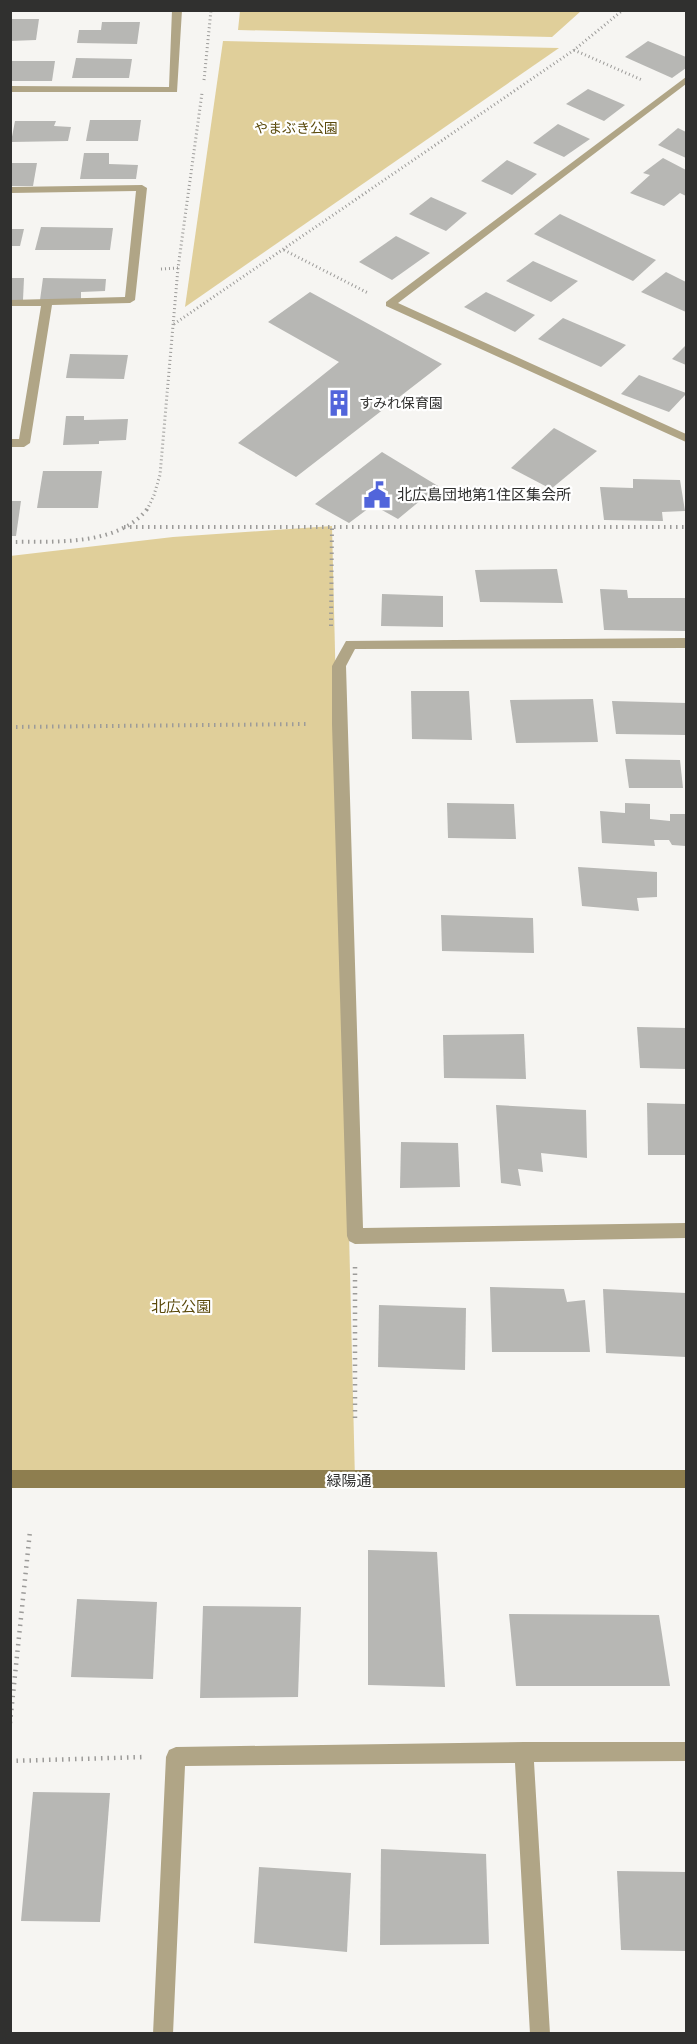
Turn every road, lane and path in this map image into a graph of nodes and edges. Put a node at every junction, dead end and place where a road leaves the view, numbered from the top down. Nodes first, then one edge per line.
1 (177, 10) edge
2 (211, 10) edge
3 (623, 10) edge
4 (574, 50) junction
5 (204, 80) dead end
6 (687, 80) edge
7 (10, 89) edge
8 (202, 92) dead end
9 (674, 94) junction
10 (10, 189) edge
11 (284, 250) junction
12 (47, 302) junction
13 (10, 303) edge
14 (390, 304) junction
15 (174, 324) junction
16 (687, 438) edge
17 (10, 443) edge
18 (332, 526) junction
19 (123, 527) junction
20 (687, 527) edge
21 (10, 542) edge
22 (687, 643) edge
23 (351, 644) junction
24 (339, 724) junction
25 (10, 727) edge
26 (687, 1232) edge
27 (355, 1236) junction
28 (355, 1419) dead end
29 (10, 1479) edge
30 (687, 1479) edge
31 (30, 1531) dead end
32 (10, 1723) edge
33 (687, 1751) edge
34 (524, 1752) junction
35 (176, 1757) junction
36 (10, 1761) edge
37 (163, 2034) edge
38 (540, 2034) edge

1 - 7 street
2 - 5 path
3 - 4 path
4 - 9 path
4 - 11 path
6 - 9 street
8 - 15 path
9 - 14 street
10 - 12 street
11 - 14 path
11 - 15 path
12 - 13 street
12 - 17 street
14 - 16 street
15 - 19 path
18 - 19 path
18 - 20 path
18 - 23 path
19 - 21 path
22 - 23 street
23 - 24 street
24 - 25 path
24 - 27 street
26 - 27 street
27 - 28 path
29 - 30 street, 緑陽通
31 - 32 path
33 - 34 street
34 - 35 street
34 - 38 street
35 - 36 path
35 - 37 street

